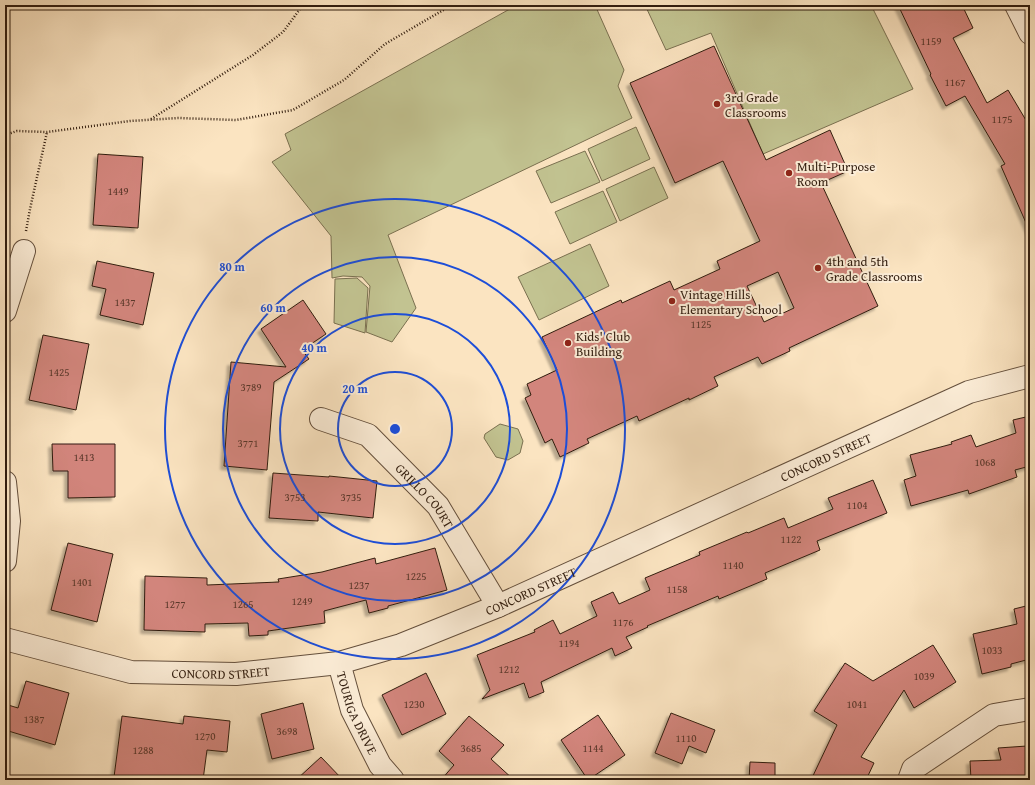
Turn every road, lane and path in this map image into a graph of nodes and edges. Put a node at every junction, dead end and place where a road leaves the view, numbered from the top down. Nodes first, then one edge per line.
1 (303, 5) edge
2 (452, 5) edge
3 (1016, 5) edge
4 (1030, 33) edge
5 (151, 120) junction
6 (46, 132) junction
7 (5, 135) edge
8 (24, 251) joint
9 (5, 311) edge
10 (1030, 376) edge
11 (321, 419) dead end
12 (5, 482) edge
13 (5, 561) edge
14 (498, 606) junction
15 (5, 639) edge
16 (339, 663) junction
17 (1030, 709) edge
18 (393, 780) edge
19 (909, 780) edge

1 - 5 path
2 - 5 path
3 - 4 street
5 - 6 path
6 - 7 path
6 - 8 path
8 - 9 street
10 - 14 street, CONCORD STREET
11 - 14 street, GRILLO COURT
12 - 13 street
14 - 16 street, CONCORD STREET
15 - 16 street, CONCORD STREET
16 - 18 street, TOURIGA DRIVE
17 - 19 street

